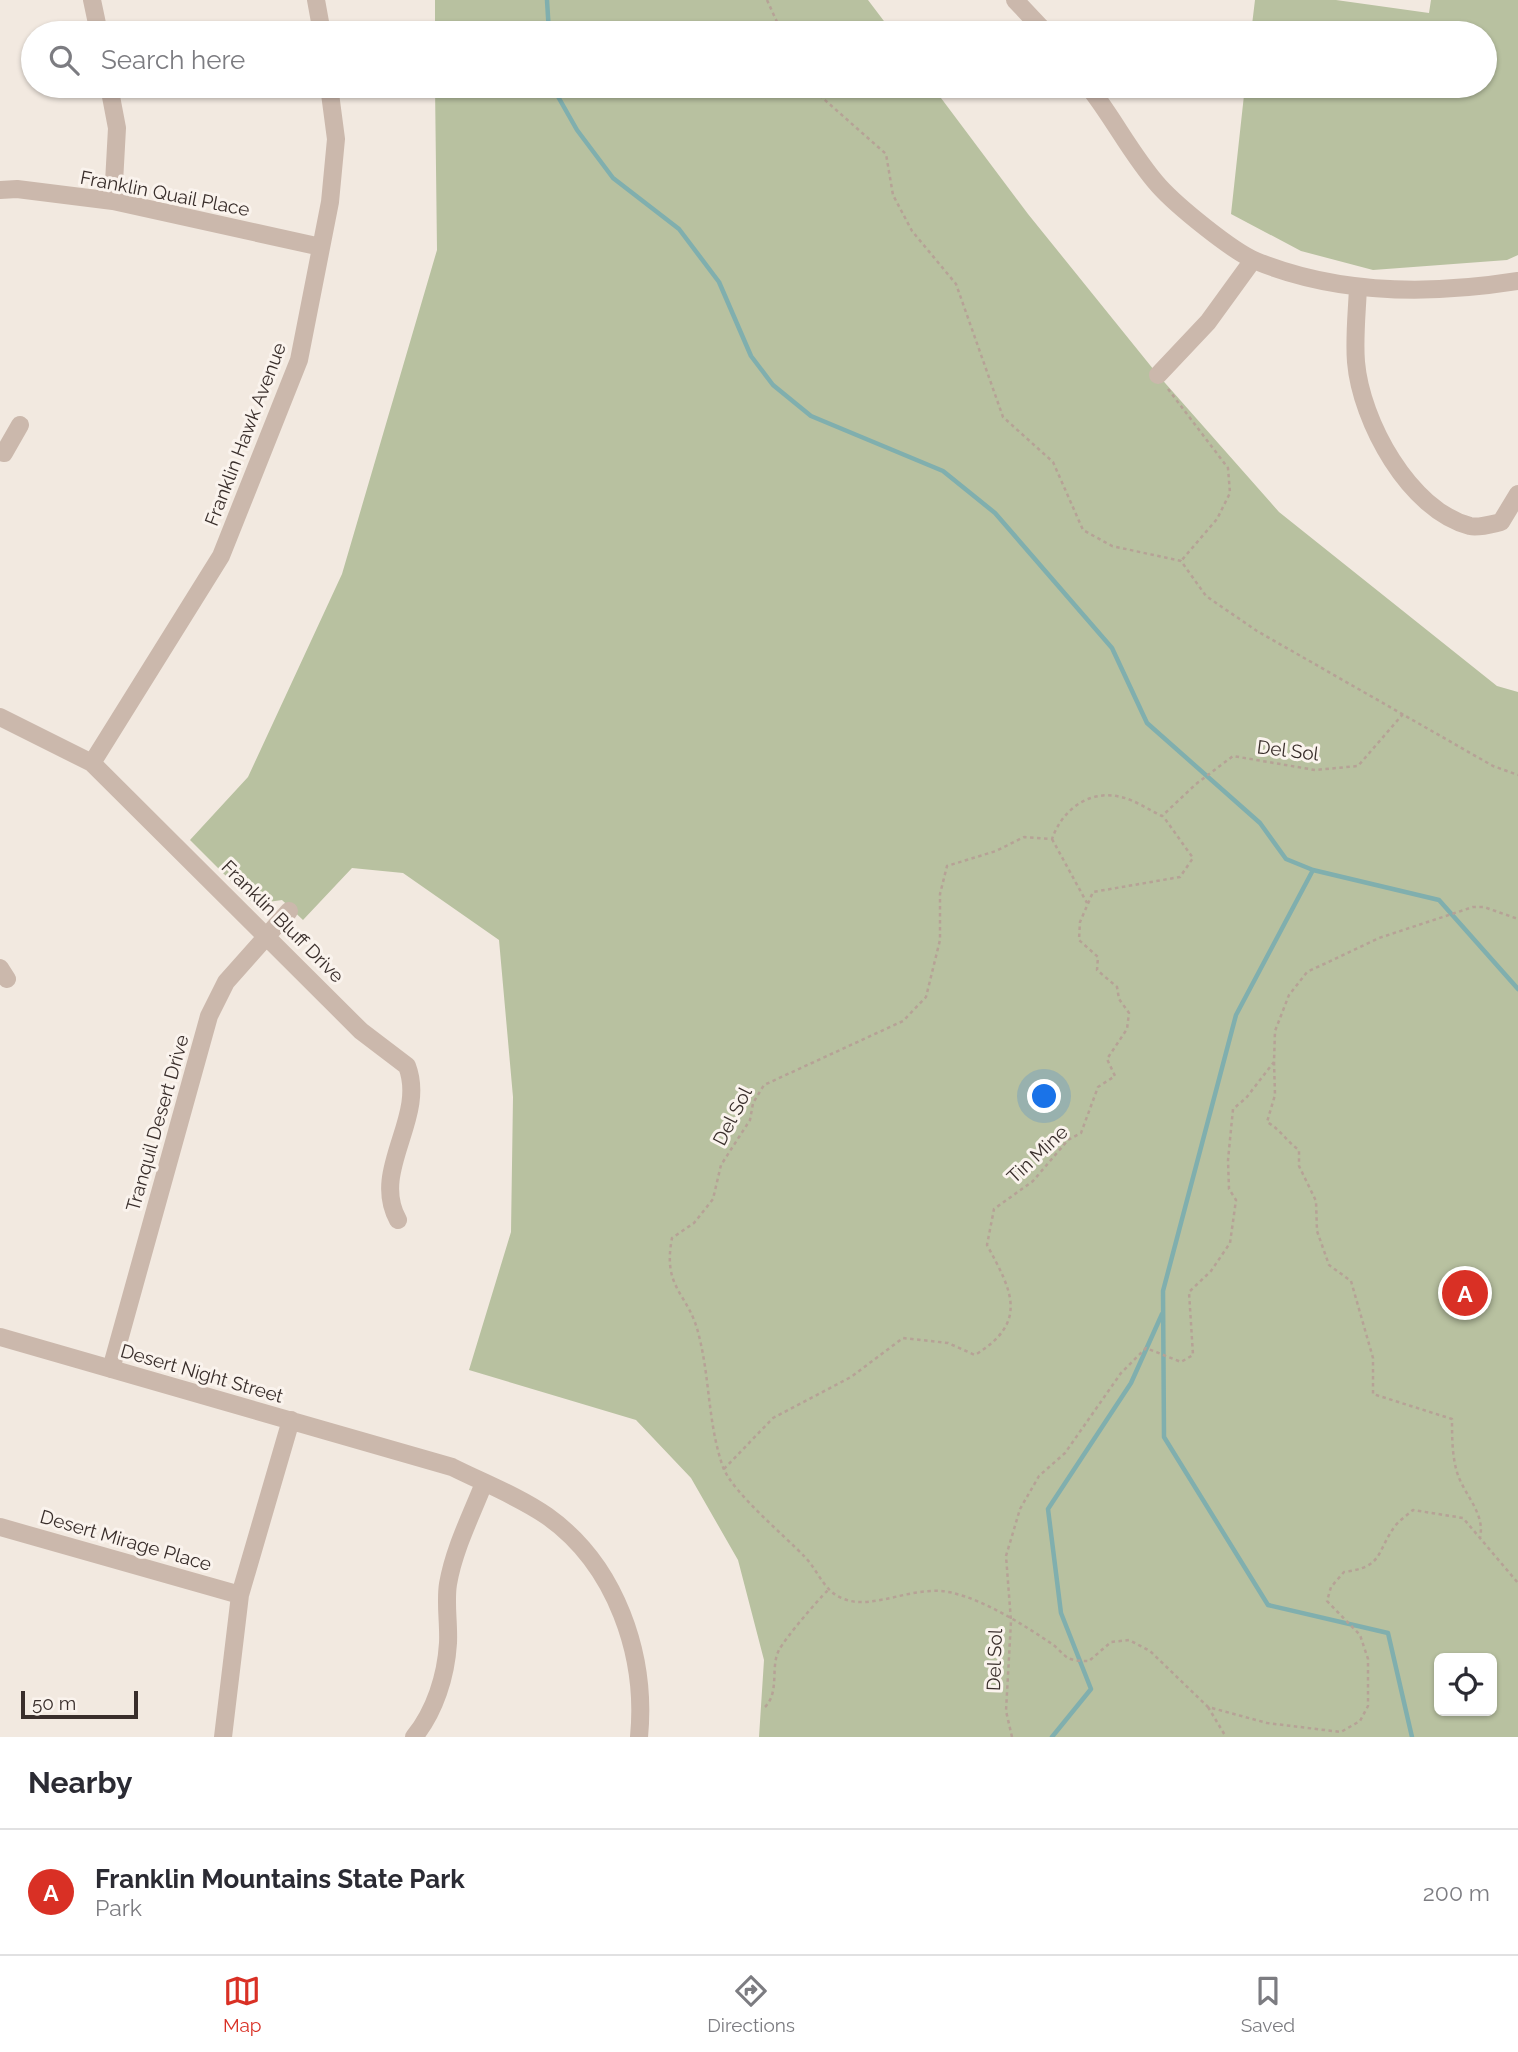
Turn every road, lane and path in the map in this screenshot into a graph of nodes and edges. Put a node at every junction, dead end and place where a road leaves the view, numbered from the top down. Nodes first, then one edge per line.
1 (92, 0) edge
2 (316, 0) edge
3 (767, 0) edge
4 (1022, 3) edge
5 (96, 21) edge
6 (320, 21) edge
7 (777, 21) edge
8 (1036, 21) edge
9 (111, 98) edge
10 (331, 98) edge
11 (823, 98) edge
12 (1097, 98) edge
13 (0, 190) edge
14 (113, 201) junction
15 (321, 247) junction
16 (1253, 260) junction
17 (1518, 281) edge
18 (1358, 287) junction
19 (1158, 375) joint
20 (20, 425) dead end
21 (0, 452) edge
22 (1518, 494) edge
23 (1181, 561) junction
24 (1403, 714) junction
25 (0, 717) edge
26 (92, 763) junction
27 (1518, 775) edge
28 (1162, 816) junction
29 (1052, 839) junction
30 (1087, 905) junction
31 (289, 911) dead end
32 (1518, 919) edge
33 (267, 935) junction
34 (1274, 1062) junction
35 (398, 1220) dead end
36 (0, 1337) edge
37 (111, 1369) junction
38 (291, 1420) junction
39 (724, 1469) junction
40 (484, 1483) junction
41 (0, 1527) edge
42 (1479, 1538) junction
43 (1518, 1583) edge
44 (828, 1590) junction
45 (240, 1595) junction
46 (1011, 1620) junction
47 (765, 1707) dead end
48 (1208, 1707) junction
49 (223, 1737) edge
50 (414, 1737) edge
51 (639, 1737) edge
52 (1012, 1737) edge
53 (1226, 1737) edge

1 - 5 street
2 - 6 street
3 - 7 path
4 - 8 street
9 - 14 street
10 - 15 street, Franklin Hawk Avenue
11 - 23 path
12 - 16 street
13 - 14 street, Franklin Quail Place
14 - 15 street, Franklin Quail Place
15 - 26 street, Franklin Hawk Avenue
16 - 18 street
16 - 19 street
17 - 18 street
18 - 22 street
19 - 23 path
20 - 21 street
23 - 24 path
24 - 27 path
24 - 28 path, Del Sol
25 - 26 street, Franklin Bluff Drive
26 - 33 street, Franklin Bluff Drive
28 - 29 path
28 - 30 path
29 - 30 path
29 - 39 path, Del Sol
30 - 39 path, Tin Mine
31 - 33 street, Tranquil Desert Drive
32 - 34 path
33 - 35 street, Franklin Bluff Drive
33 - 37 street, Tranquil Desert Drive
34 - 42 path
34 - 46 path
36 - 37 street, Desert Night Street
37 - 38 street, Desert Night Street
38 - 40 street, Desert Night Street
38 - 45 street
39 - 44 path, Del Sol
40 - 50 street
40 - 51 street, Desert Night Street
41 - 45 street, Desert Mirage Place
42 - 43 path
42 - 48 path
44 - 46 path, Del Sol
44 - 47 path
45 - 49 street
46 - 48 path
46 - 52 path, Del Sol
48 - 53 path

